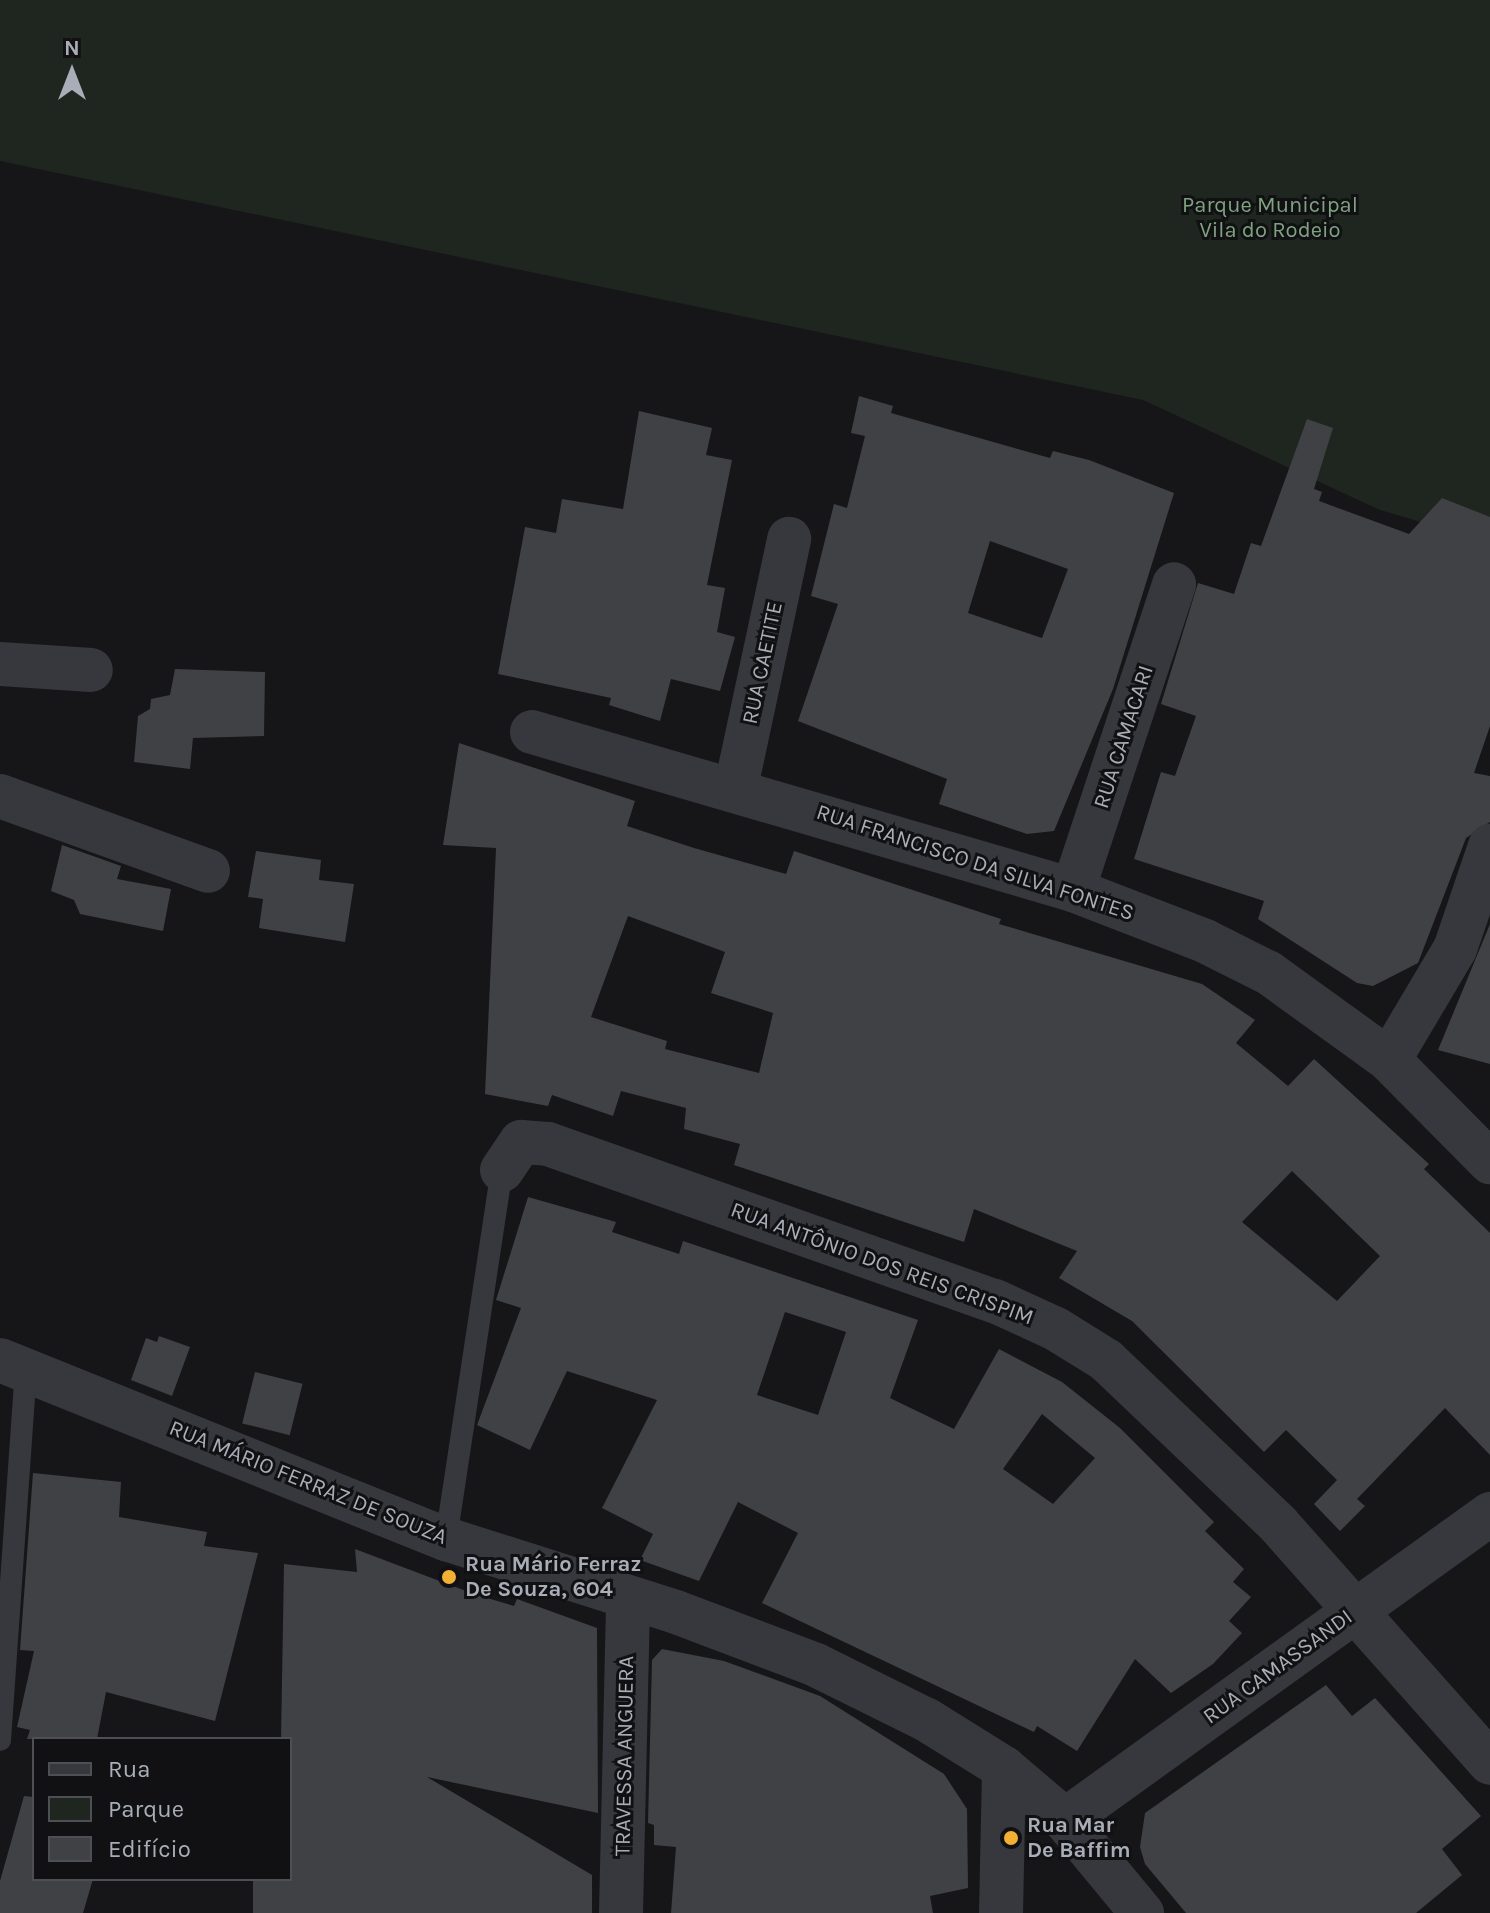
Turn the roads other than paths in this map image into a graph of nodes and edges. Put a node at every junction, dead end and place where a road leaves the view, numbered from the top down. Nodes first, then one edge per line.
1 (789, 539) dead end
2 (1174, 584) dead end
3 (0, 664) edge
4 (91, 670) dead end
5 (532, 732) dead end
6 (736, 787) junction
7 (0, 796) edge
8 (1490, 846) edge
9 (208, 871) dead end
10 (1073, 890) junction
11 (1389, 1060) junction
12 (1490, 1162) edge
13 (502, 1170) joint
14 (13, 1365) edge
15 (1490, 1514) edge
16 (446, 1539) junction
17 (628, 1599) junction
18 (1356, 1610) junction
19 (0, 1740) edge
20 (1490, 1763) edge
21 (1004, 1768) junction
22 (1065, 1820) junction
23 (621, 1913) edge
24 (1001, 1913) edge
25 (1142, 1913) edge

1 - 6 street, RUA CAETITE
2 - 10 street, RUA CAMACARI
3 - 4 street
5 - 6 street, RUA FRANCISCO DA SILVA FONTES
6 - 10 street, RUA FRANCISCO DA SILVA FONTES
7 - 9 street
8 - 11 street
10 - 11 street, RUA FRANCISCO DA SILVA FONTES
11 - 12 street, RUA FRANCISCO DA SILVA FONTES
13 - 16 lane
13 - 18 street, RUA ANTÔNIO DOS REIS CRISPIM
14 - 16 street, RUA MÁRIO FERRAZ DE SOUZA
14 - 19 lane
15 - 18 street, RUA CAMASSANDI
16 - 17 street, RUA MÁRIO FERRAZ DE SOUZA
17 - 21 street, RUA MÁRIO FERRAZ DE SOUZA
17 - 23 street, TRAVESSA ANGUERA
18 - 20 street, RUA ANTÔNIO DOS REIS CRISPIM
18 - 22 street, RUA CAMASSANDI
21 - 22 street, RUA MÁRIO FERRAZ DE SOUZA
21 - 24 street
22 - 25 street, RUA MÁRIO FERRAZ DE SOUZA

